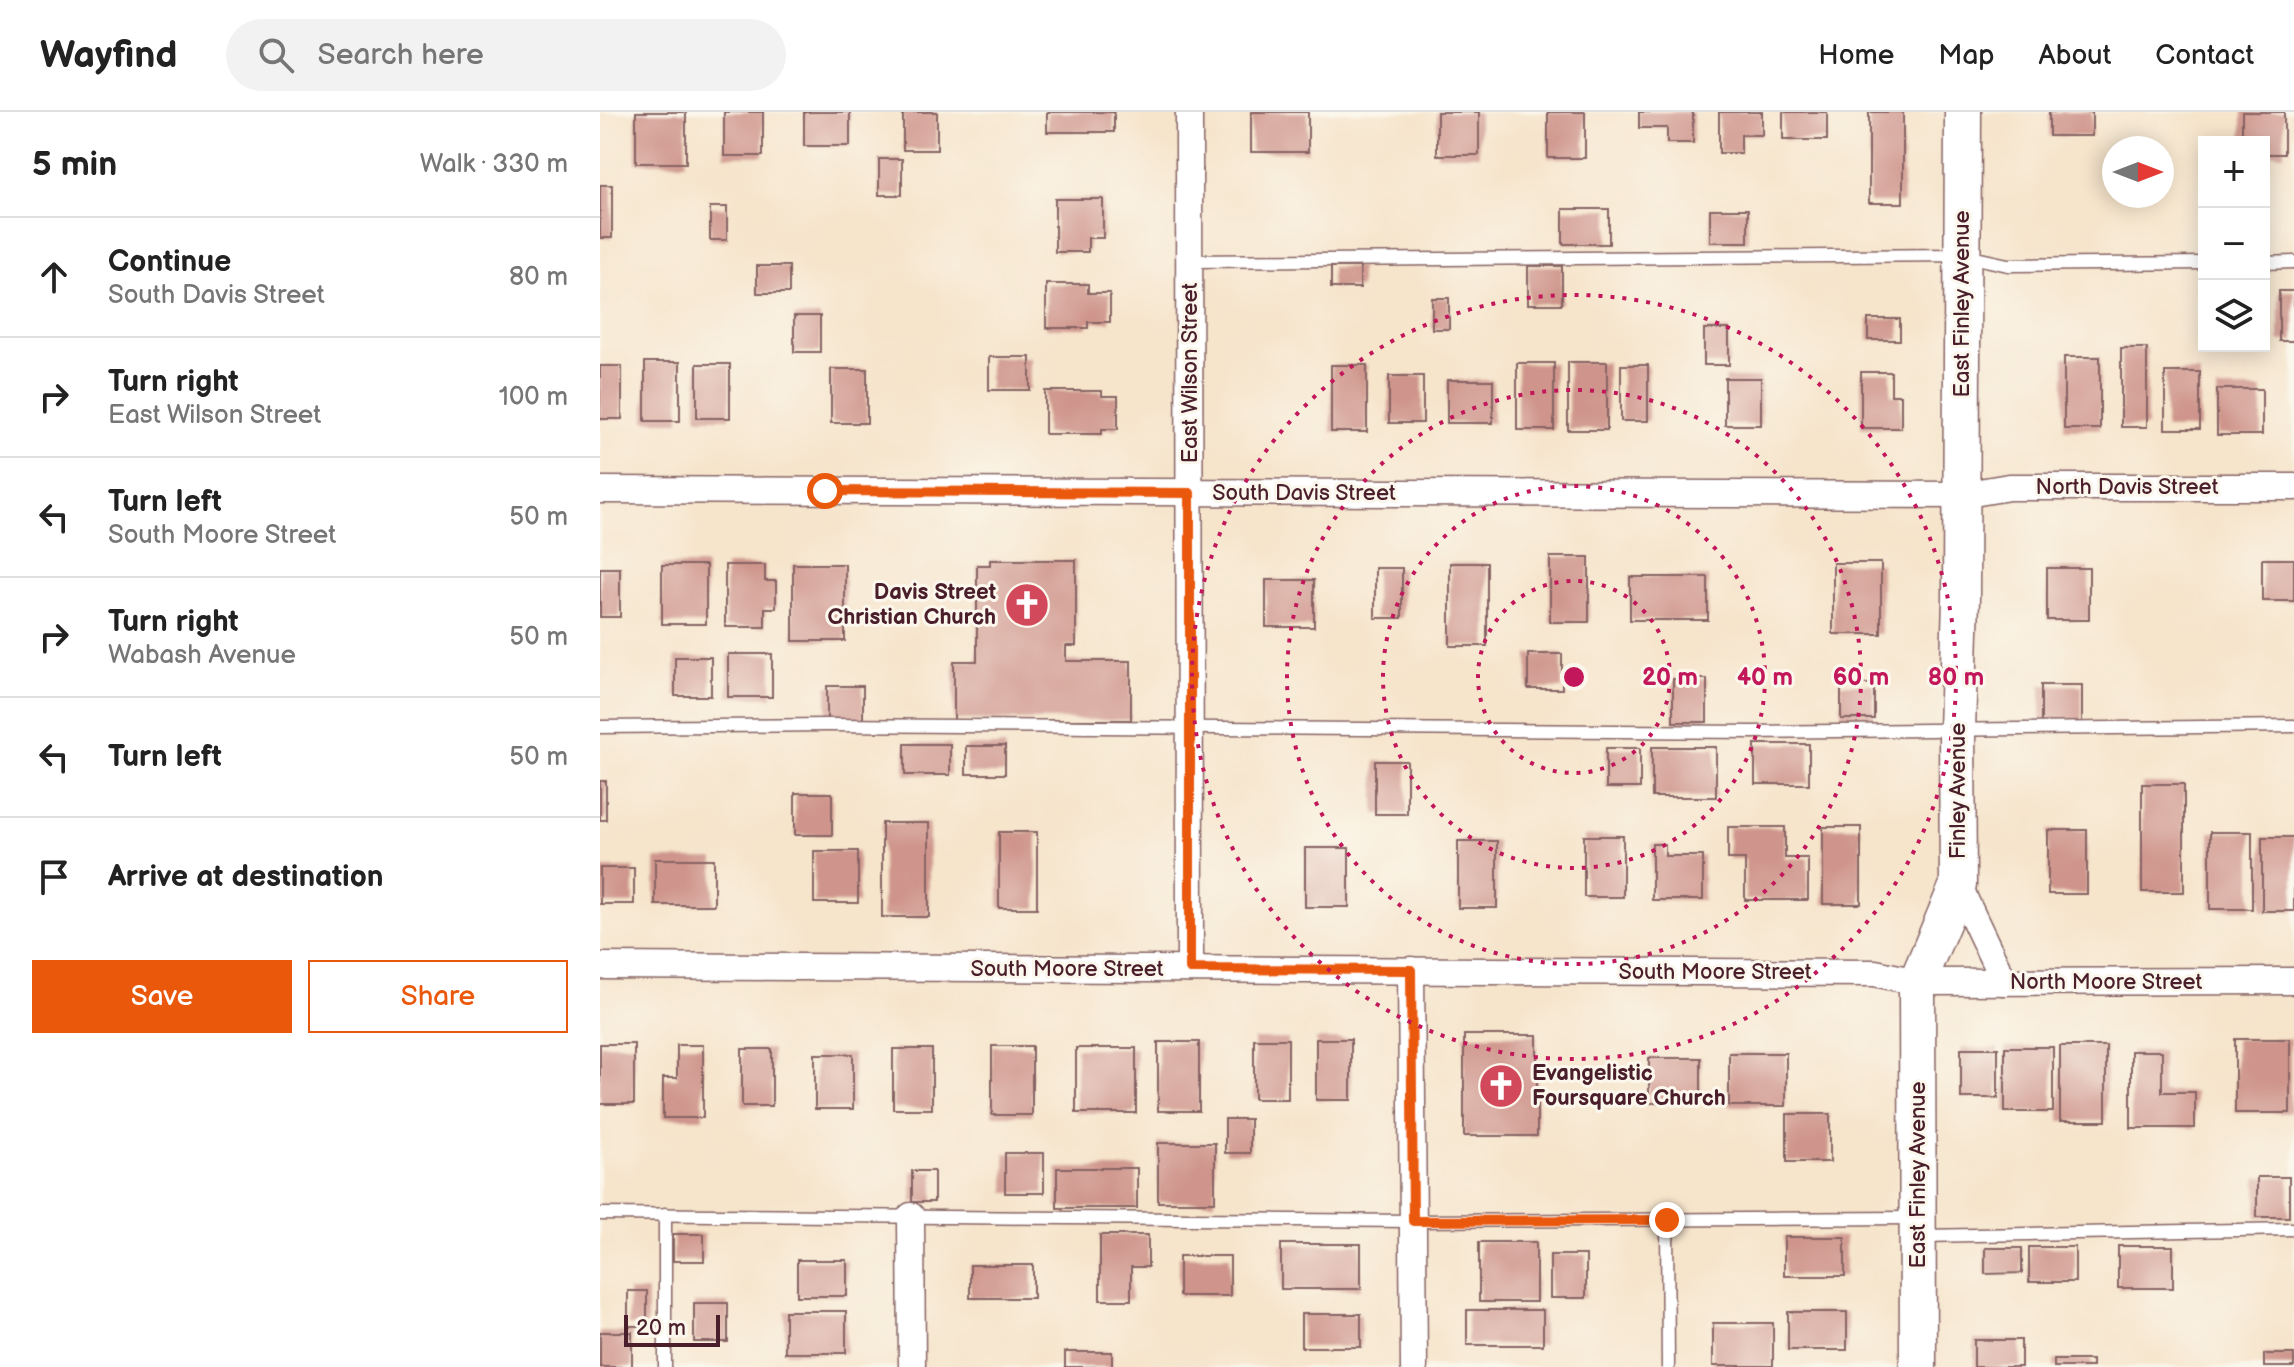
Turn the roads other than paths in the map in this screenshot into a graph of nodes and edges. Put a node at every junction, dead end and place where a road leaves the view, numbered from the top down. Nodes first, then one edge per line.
1 (1189, 112) edge
2 (1963, 112) edge
3 (1962, 255) junction
4 (1189, 261) junction
5 (2294, 262) edge
6 (2198, 263) edge
7 (2270, 263) edge
8 (2294, 487) edge
9 (600, 490) edge
10 (1190, 493) junction
11 (1961, 495) junction
12 (2294, 726) edge
13 (600, 727) edge
14 (1190, 728) junction
15 (1957, 730) junction
16 (1958, 885) junction
17 (600, 966) edge
18 (1190, 969) junction
19 (1411, 970) junction
20 (2294, 981) edge
21 (1917, 982) junction
22 (2004, 982) junction
23 (600, 1214) edge
24 (665, 1214) junction
25 (911, 1216) junction
26 (1667, 1220) junction
27 (1413, 1221) junction
28 (1918, 1227) junction
29 (2294, 1229) edge
30 (665, 1367) edge
31 (912, 1367) edge
32 (1414, 1367) edge
33 (1668, 1367) edge
34 (1918, 1367) edge

1 - 4 street, East Wilson Street
2 - 3 main road, East Finley Avenue
3 - 4 lane
3 - 6 lane
3 - 11 main road, East Finley Avenue
4 - 10 street, East Wilson Street
5 - 7 lane
8 - 11 street, North Davis Street
9 - 10 street, South Davis Street
10 - 11 street, South Davis Street
10 - 14 street, East Wilson Street
11 - 15 main road, Finley Avenue
12 - 15 lane
13 - 14 lane
14 - 15 lane
14 - 18 street, East Wilson Street
15 - 16 main road, Finley Avenue
16 - 21 main road, Finley Avenue
16 - 22 street
17 - 18 street, South Moore Street
18 - 19 street, South Moore Street
19 - 21 street, South Moore Street
19 - 27 street
20 - 22 street, North Moore Street
21 - 22 street, North Moore Street
21 - 28 main road, East Finley Avenue
23 - 24 lane
24 - 25 lane
24 - 30 lane
25 - 27 lane
25 - 31 street
26 - 27 lane
26 - 28 lane
26 - 33 lane
27 - 32 street
28 - 29 lane
28 - 34 main road, East Finley Avenue

